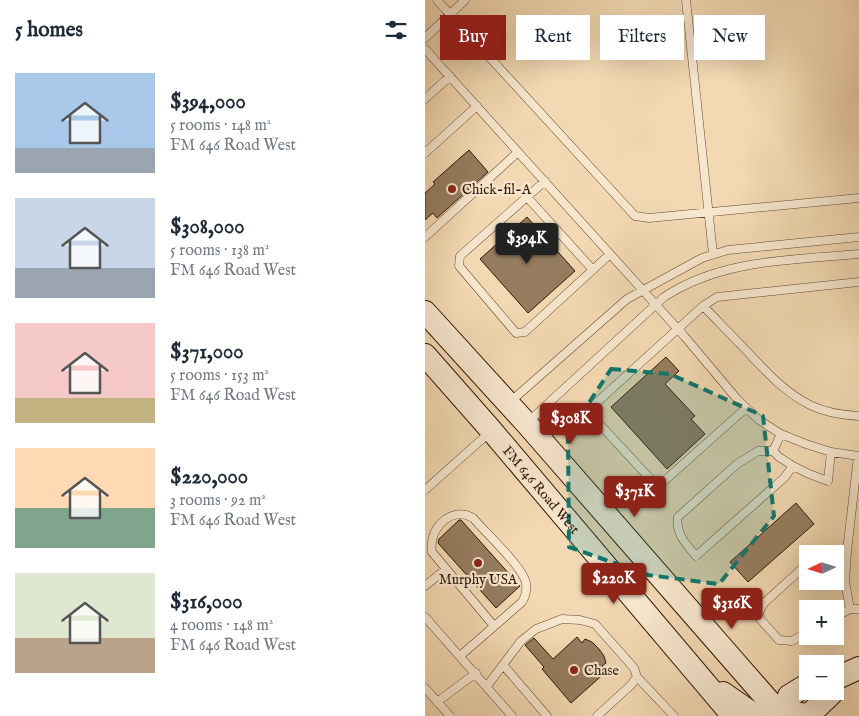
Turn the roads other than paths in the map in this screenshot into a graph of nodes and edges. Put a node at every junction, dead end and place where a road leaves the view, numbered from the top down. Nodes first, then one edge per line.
1 (437, 0) edge
2 (465, 0) edge
3 (686, 0) edge
4 (449, 15) joint
5 (440, 24) edge
6 (425, 38) edge
7 (425, 48) edge
8 (491, 60) edge
9 (450, 76) junction
10 (425, 99) edge
11 (477, 106) junction
12 (519, 152) junction
13 (425, 153) edge
14 (545, 181) junction
15 (527, 197) junction
16 (859, 198) edge
17 (709, 212) junction
18 (425, 237) edge
19 (859, 237) edge
20 (609, 254) junction
21 (713, 254) junction
22 (859, 254) edge
23 (593, 270) junction
24 (859, 282) edge
25 (642, 290) junction
26 (655, 305) junction
27 (703, 306) junction
28 (425, 312) edge
29 (678, 330) junction
30 (425, 355) edge
31 (507, 404) junction
32 (747, 408) junction
33 (859, 416) edge
34 (527, 424) junction
35 (491, 430) junction
36 (781, 434) junction
37 (773, 451) junction
38 (831, 452) junction
39 (858, 456) edge
40 (793, 466) junction
41 (425, 490) edge
42 (847, 551) junction
43 (844, 552) edge
44 (446, 569) junction
45 (799, 571) edge
46 (425, 586) edge
47 (850, 609) junction
48 (859, 609) edge
49 (844, 613) edge
50 (425, 617) edge
51 (494, 626) junction
52 (799, 636) edge
53 (460, 656) junction
54 (504, 666) junction
55 (859, 668) edge
56 (476, 673) junction
57 (844, 675) edge
58 (637, 677) junction
59 (487, 686) junction
60 (708, 687) junction
61 (425, 688) edge
62 (799, 690) edge
63 (825, 700) edge
64 (437, 702) junction
65 (786, 715) edge
66 (450, 716) edge
67 (512, 716) edge
68 (547, 716) edge
69 (597, 716) edge
70 (674, 716) edge
71 (733, 716) edge
72 (756, 716) edge

1 - 4 lane
2 - 4 lane
3 - 17 lane
5 - 6 lane
7 - 9 lane
8 - 17 lane
9 - 10 lane
9 - 11 lane
11 - 12 lane
11 - 13 lane
12 - 14 lane
12 - 18 lane
14 - 15 lane
14 - 20 lane
15 - 23 lane
15 - 23 lane
16 - 17 lane
17 - 21 lane
19 - 21 lane
20 - 23 lane
20 - 25 lane
21 - 25 lane
22 - 26 lane
24 - 27 lane
25 - 26 lane
25 - 31 lane
26 - 29 lane
26 - 34 lane
27 - 29 lane
27 - 33 lane
28 - 31 main road
29 - 32 lane
29 - 32 lane
30 - 35 main road, FM 646 Road West
31 - 34 main road
32 - 36 lane
34 - 65 main road
35 - 41 lane
35 - 60 main road, FM 646 Road West
36 - 37 lane
36 - 38 lane
37 - 40 lane
37 - 40 lane
38 - 39 lane
38 - 40 lane
39 - 42 lane
42 - 43 lane
42 - 47 lane
44 - 46 lane
44 - 51 lane
44 - 51 lane
45 - 52 lane
47 - 48 lane
47 - 49 lane
50 - 53 lane
51 - 53 lane
53 - 56 lane
54 - 58 lane
54 - 59 lane
54 - 68 lane
55 - 57 main road
56 - 59 lane
56 - 64 lane
58 - 69 lane
58 - 70 lane
59 - 67 lane
60 - 71 main road, FM 646 Road West
60 - 72 main road
61 - 64 lane
62 - 65 main road
63 - 65 main road
64 - 66 lane

